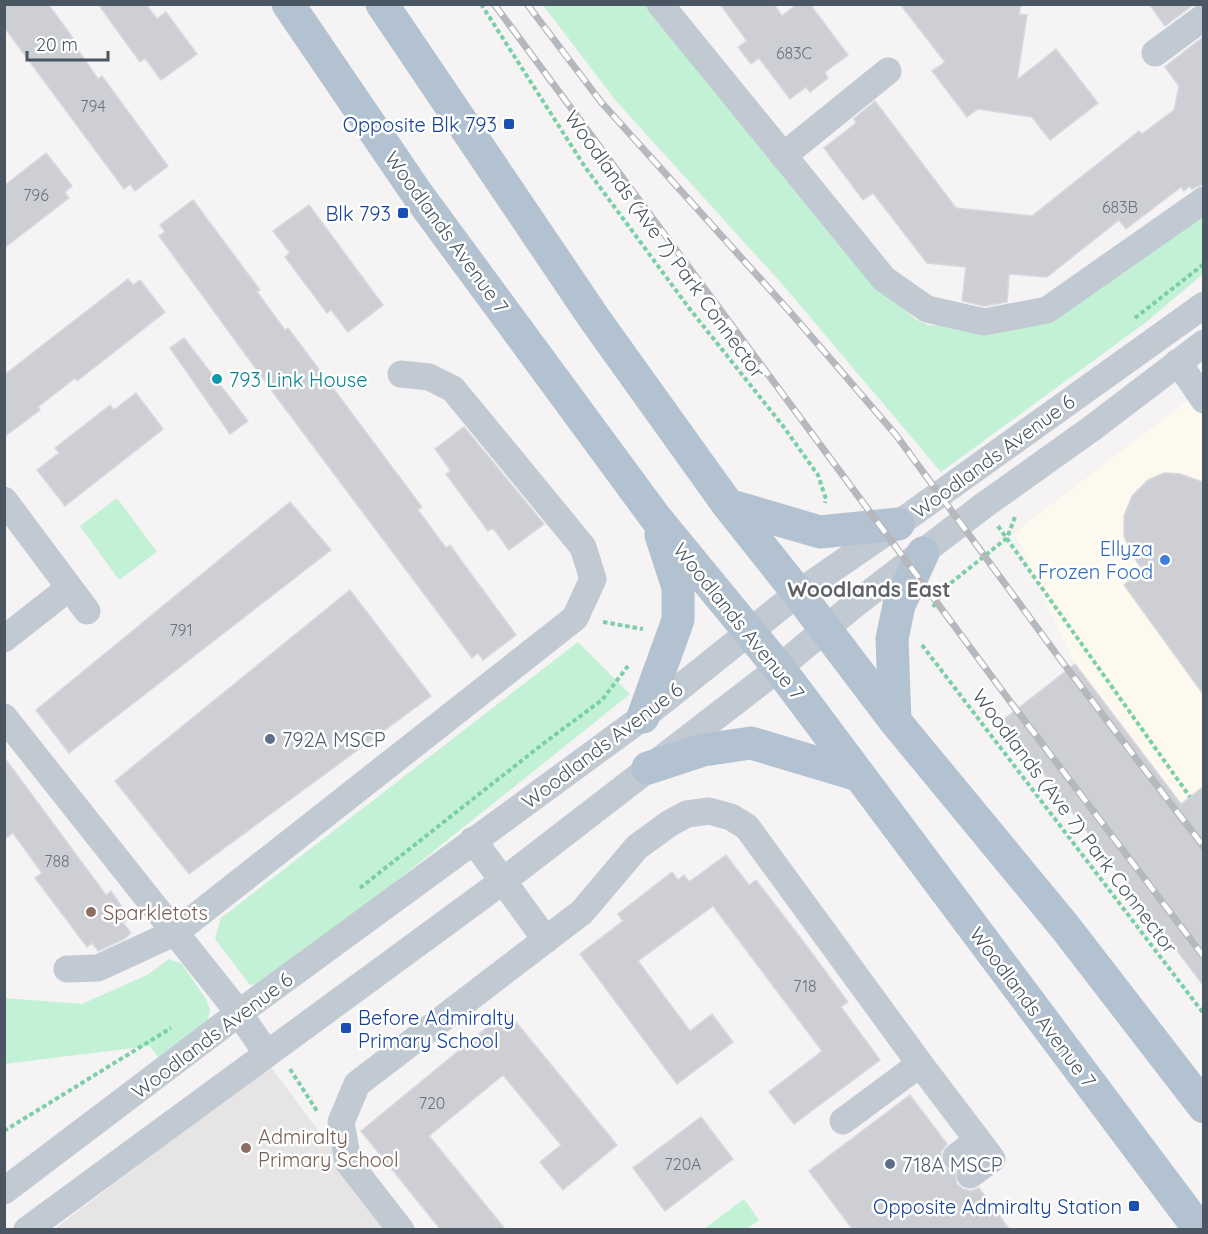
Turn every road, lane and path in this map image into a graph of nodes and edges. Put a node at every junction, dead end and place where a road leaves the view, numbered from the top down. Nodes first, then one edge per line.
1 (288, 4) edge
2 (382, 4) edge
3 (481, 4) edge
4 (660, 4) edge
5 (1203, 17) edge
6 (1155, 53) dead end
7 (888, 71) dead end
8 (783, 156) junction
9 (1203, 200) edge
10 (1203, 264) edge
11 (1203, 305) edge
12 (1128, 323) dead end
13 (1203, 343) edge
14 (1178, 362) junction
15 (401, 374) dead end
16 (1203, 400) edge
17 (8, 496) edge
18 (834, 502) dead end
19 (728, 505) junction
20 (983, 506) junction
21 (655, 517) junction
22 (898, 524) junction
23 (923, 553) junction
24 (69, 588) junction
25 (798, 593) junction
26 (87, 611) dead end
27 (575, 618) junction
28 (824, 629) junction
29 (650, 630) dead end
30 (748, 632) junction
31 (4, 639) edge
32 (924, 645) dead end
33 (633, 656) dead end
34 (779, 668) junction
35 (4, 717) edge
36 (644, 717) junction
37 (895, 721) junction
38 (648, 768) junction
39 (858, 775) junction
40 (1190, 797) dead end
41 (473, 840) junction
42 (503, 881) junction
43 (351, 894) dead end
44 (176, 932) junction
45 (546, 940) junction
46 (67, 969) dead end
47 (239, 1013) junction
48 (1203, 1014) edge
49 (180, 1022) dead end
50 (267, 1054) junction
51 (920, 1064) junction
52 (1203, 1107) edge
53 (843, 1121) dead end
54 (4, 1131) edge
55 (963, 1166) dead end
56 (4, 1191) edge
57 (27, 1230) edge
58 (401, 1230) edge
59 (1200, 1230) edge

1 - 21 main road, Woodlands Avenue 7
2 - 19 main road
3 - 18 path, Woodlands (Ave 7) Park Connector
4 - 8 street
5 - 6 street
7 - 8 street
8 - 9 street
10 - 12 path
11 - 22 street, Woodlands Avenue 6
13 - 14 street, Woodlands Avenue 6
14 - 16 street
14 - 20 street, Woodlands Avenue 6
15 - 27 street
17 - 24 street
19 - 22 main road
19 - 25 main road
20 - 23 street, Woodlands Avenue 6
20 - 40 path
21 - 30 main road, Woodlands Avenue 7
21 - 36 main road
22 - 25 street, Woodlands Avenue 6
23 - 28 street, Woodlands Avenue 6
23 - 37 main road
24 - 26 street
24 - 31 street
25 - 28 main road
25 - 30 street, Woodlands Avenue 6
27 - 29 path
27 - 44 street
28 - 34 street, Woodlands Avenue 6
28 - 37 main road
30 - 34 main road, Woodlands Avenue 7
30 - 36 street, Woodlands Avenue 6
32 - 48 path, Woodlands (Ave 7) Park Connector
33 - 43 path
34 - 38 street, Woodlands Avenue 6
34 - 39 main road, Woodlands Avenue 7
35 - 44 street
36 - 41 street, Woodlands Avenue 6
37 - 52 main road
38 - 39 main road
38 - 42 street, Woodlands Avenue 6
39 - 59 main road, Woodlands Avenue 7
41 - 42 street
41 - 47 street, Woodlands Avenue 6
42 - 45 street
42 - 50 street, Woodlands Avenue 6
44 - 46 street
44 - 47 street
45 - 51 street
45 - 58 street
47 - 50 street
47 - 56 street, Woodlands Avenue 6
49 - 54 path
50 - 57 street, Woodlands Avenue 6
51 - 53 street
51 - 55 street

